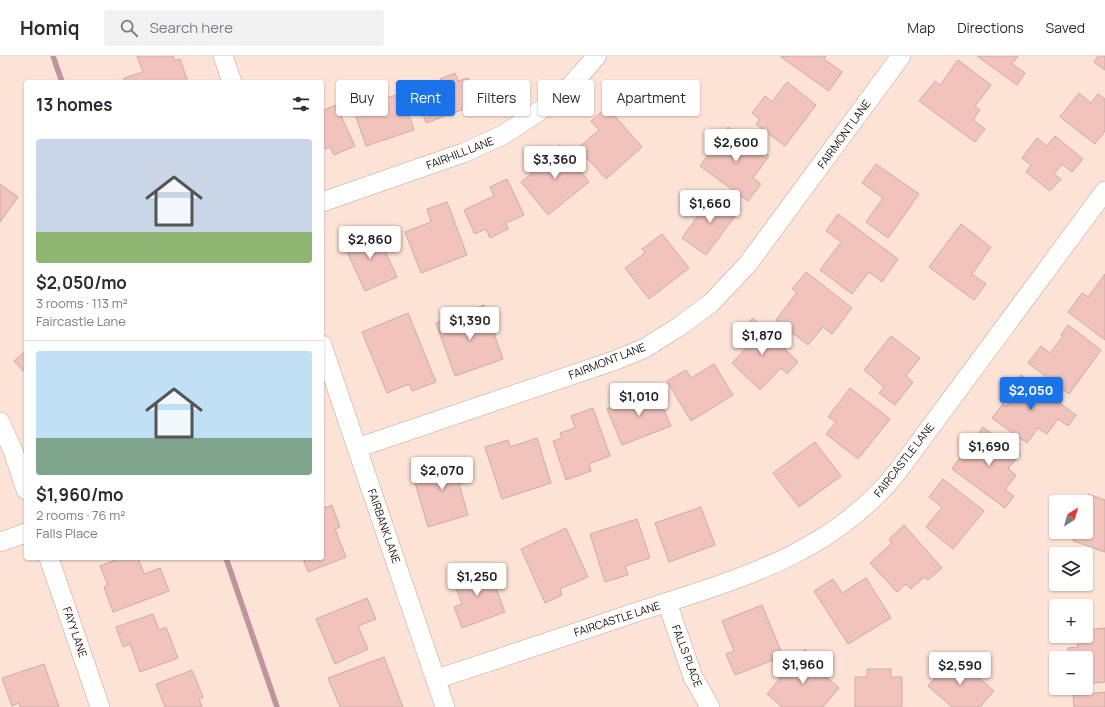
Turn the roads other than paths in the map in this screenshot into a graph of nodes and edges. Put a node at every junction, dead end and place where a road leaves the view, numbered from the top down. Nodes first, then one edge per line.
1 (223, 56) edge
2 (597, 56) edge
3 (901, 56) edge
4 (231, 80) edge
5 (1105, 192) edge
6 (324, 201) edge
7 (324, 351) edge
8 (0, 422) edge
9 (357, 448) junction
10 (24, 484) edge
11 (24, 534) edge
12 (0, 542) edge
13 (50, 560) edge
14 (667, 602) junction
15 (436, 679) junction
16 (100, 707) edge
17 (445, 707) edge
18 (710, 707) edge

1 - 4 street
2 - 6 street, FAIRHILL LANE
3 - 9 street, FAIRMONT LANE
5 - 14 street, FAIRCASTLE LANE
7 - 9 street, FAIRBANK LANE
8 - 10 street
9 - 15 street, FAIRBANK LANE
11 - 12 street
13 - 16 street, FAYY LANE
14 - 15 street, FAIRCASTLE LANE
14 - 18 street, FALLS PLACE
15 - 17 street, FAIRBANK LANE

